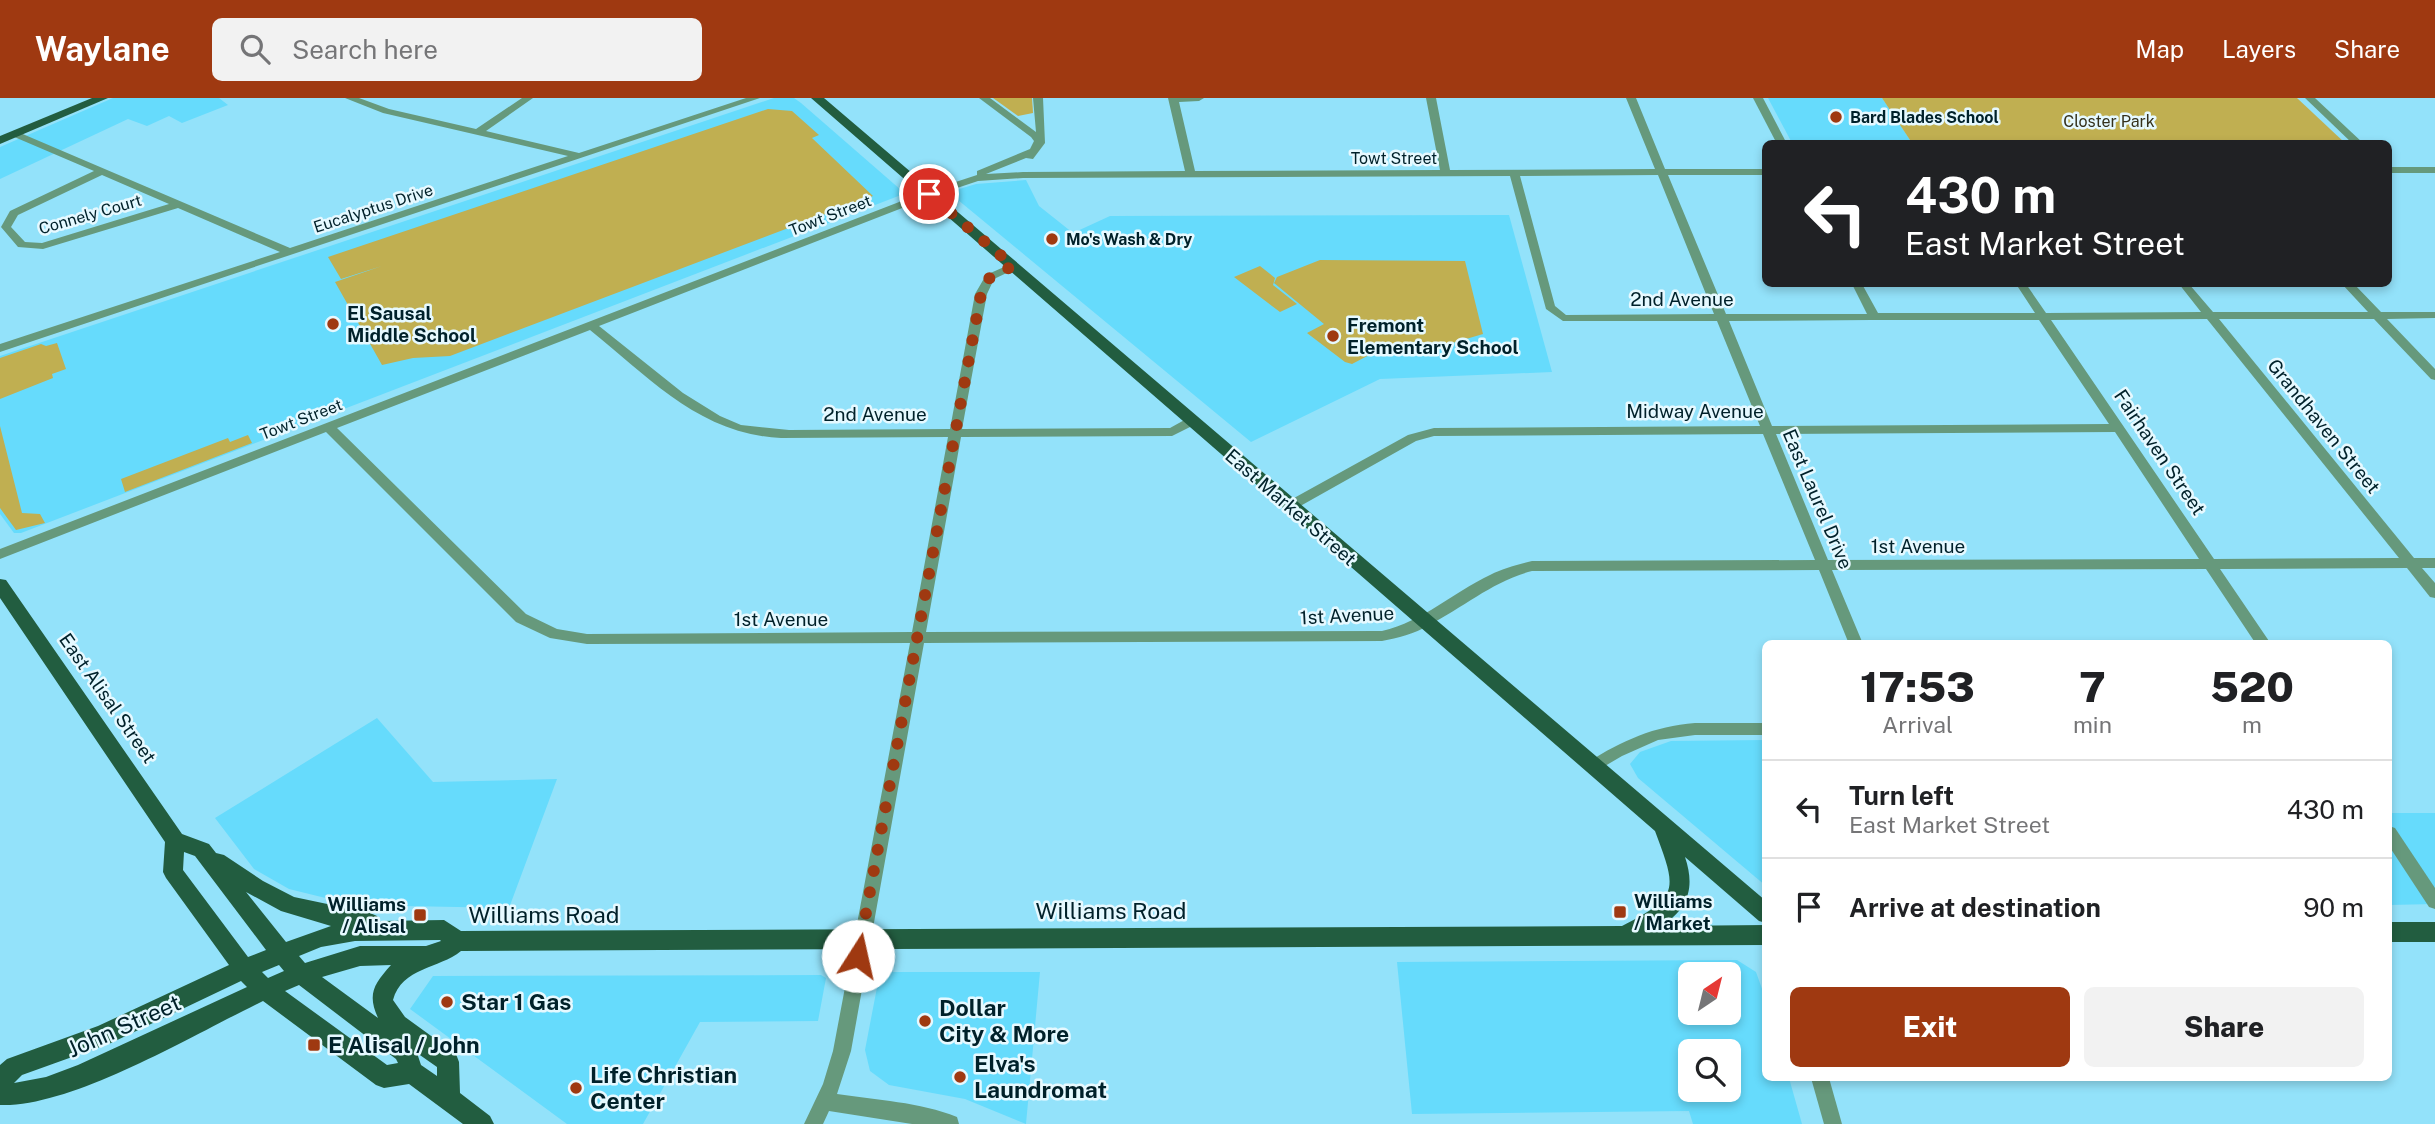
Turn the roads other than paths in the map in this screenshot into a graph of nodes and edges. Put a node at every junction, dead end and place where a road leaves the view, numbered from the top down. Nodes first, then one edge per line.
1 (102, 98) edge
2 (350, 98) edge
3 (378, 98) edge
4 (527, 98) edge
5 (755, 98) edge
6 (817, 98) edge
7 (984, 98) edge
8 (1038, 98) edge
9 (1199, 98) edge
10 (1431, 98) edge
11 (1631, 98) edge
12 (1758, 98) edge
13 (2310, 98) edge
14 (1173, 99) edge
15 (366, 106) junction
16 (1039, 111) junction
17 (1008, 116) junction
18 (477, 133) junction
19 (15, 134) junction
20 (0, 140) edge
21 (1780, 140) edge
22 (2355, 140) edge
23 (1037, 147) junction
24 (580, 156) junction
25 (2392, 170) edge
26 (2435, 170) edge
27 (103, 171) junction
28 (1762, 172) edge
29 (1446, 173) junction
30 (1662, 173) junction
31 (1191, 174) junction
32 (1514, 174) junction
33 (1023, 175) junction
34 (950, 186) junction
35 (929, 194) junction
36 (179, 204) junction
37 (290, 252) junction
38 (1013, 266) junction
39 (1859, 287) edge
40 (2023, 287) edge
41 (2186, 287) edge
42 (2351, 287) edge
43 (2210, 316) junction
44 (2378, 316) junction
45 (2435, 316) edge
46 (2043, 317) junction
47 (1723, 318) junction
48 (1875, 318) junction
49 (590, 324) junction
50 (0, 348) edge
51 (2435, 376) edge
52 (1192, 421) junction
53 (327, 426) junction
54 (2118, 428) junction
55 (1768, 430) junction
56 (956, 432) junction
57 (1290, 506) junction
58 (0, 554) edge
59 (2435, 563) edge
60 (2210, 564) junction
61 (2411, 564) junction
62 (1824, 565) junction
63 (0, 585) edge
64 (2435, 593) edge
65 (1424, 622) junction
66 (918, 638) junction
67 (1854, 640) edge
68 (2261, 640) edge
69 (1762, 729) edge
70 (1593, 767) junction
71 (1664, 827) junction
72 (2392, 838) edge
73 (174, 840) junction
74 (202, 850) junction
75 (2435, 902) edge
76 (1762, 911) edge
77 (393, 929) junction
78 (2392, 932) edge
79 (2435, 932) edge
80 (1762, 935) edge
81 (1623, 936) junction
82 (860, 938) junction
83 (457, 941) junction
84 (281, 953) junction
85 (423, 955) junction
86 (244, 969) junction
87 (303, 975) junction
88 (266, 990) junction
89 (412, 1072) junction
90 (0, 1080) edge
91 (1821, 1081) edge
92 (0, 1094) edge
93 (449, 1098) junction
94 (825, 1101) junction
95 (482, 1124) edge
96 (813, 1124) edge
97 (950, 1124) edge
98 (1833, 1124) edge

1 - 19 main road
2 - 15 street
3 - 15 street
4 - 18 street
5 - 24 street, Eucalyptus Drive
6 - 35 main road, East Market Street
7 - 17 street
8 - 16 street
9 - 14 street
10 - 29 street
11 - 30 street, East Laurel Drive
12 - 21 street
13 - 22 street
14 - 31 street
15 - 18 street
16 - 17 street
16 - 23 street
17 - 23 street
18 - 24 street
19 - 20 main road
19 - 27 street
23 - 33 street
23 - 34 street
24 - 37 street, Eucalyptus Drive
25 - 26 street
27 - 36 street
27 - 36 street, Connely Court
28 - 30 street, Towt Street
29 - 31 street, Towt Street
29 - 32 street, Towt Street
30 - 32 street, Towt Street
30 - 47 street, East Laurel Drive
31 - 33 street, Towt Street
32 - 47 street, 2nd Avenue
33 - 34 street, Towt Street
34 - 35 street, Towt Street
35 - 38 main road, East Market Street
35 - 49 street, Towt Street
36 - 37 street
37 - 50 street, Eucalyptus Drive
38 - 52 main road, East Market Street
38 - 56 street
39 - 48 street
40 - 46 street, Fairhaven Street
41 - 43 street, Grandhaven Street
42 - 44 street
43 - 44 street, 2nd Avenue
43 - 46 street, 2nd Avenue
43 - 61 street, Grandhaven Street
44 - 45 street, 2nd Avenue
44 - 51 street
46 - 48 street, 2nd Avenue
46 - 54 street, Fairhaven Street
47 - 48 street, 2nd Avenue
47 - 55 street, East Laurel Drive
49 - 53 street, Towt Street
49 - 56 street, 2nd Avenue
52 - 56 street, 2nd Avenue
52 - 57 main road, East Market Street
53 - 58 street, Towt Street
53 - 66 street, 1st Avenue
54 - 55 street, Midway Avenue
54 - 60 street, Fairhaven Street
55 - 57 street, Midway Avenue
55 - 62 street, East Laurel Drive
56 - 66 street
57 - 65 main road, East Market Street
59 - 61 street, 1st Avenue
60 - 61 street, 1st Avenue
60 - 62 street, 1st Avenue
60 - 68 street, Fairhaven Street
61 - 64 street, Grandhaven Street
62 - 65 street, 1st Avenue
62 - 67 street, East Laurel Drive
63 - 73 main road, East Alisal Street
65 - 66 street, 1st Avenue
65 - 70 main road, East Market Street
66 - 82 street
69 - 70 street
70 - 71 main road, East Market Street
71 - 76 main road, East Market Street
71 - 81 main road
72 - 75 street
73 - 74 main road
73 - 86 main road
74 - 77 main road
74 - 84 main road
77 - 83 main road, Williams Road
77 - 84 main road, Williams Road
78 - 79 main road
80 - 81 main road, Williams Road
81 - 82 main road, Williams Road
82 - 83 main road, Williams Road
82 - 94 street
83 - 85 main road, Williams Road
84 - 86 main road, Williams Road
84 - 87 main road
85 - 87 main road, Williams Road
85 - 93 main road
86 - 88 main road
86 - 90 main road, John Street
87 - 88 main road, Williams Road
87 - 89 main road
88 - 89 main road
88 - 92 main road, John Street
89 - 93 main road
91 - 98 street
93 - 95 main road
94 - 96 street
94 - 97 street

